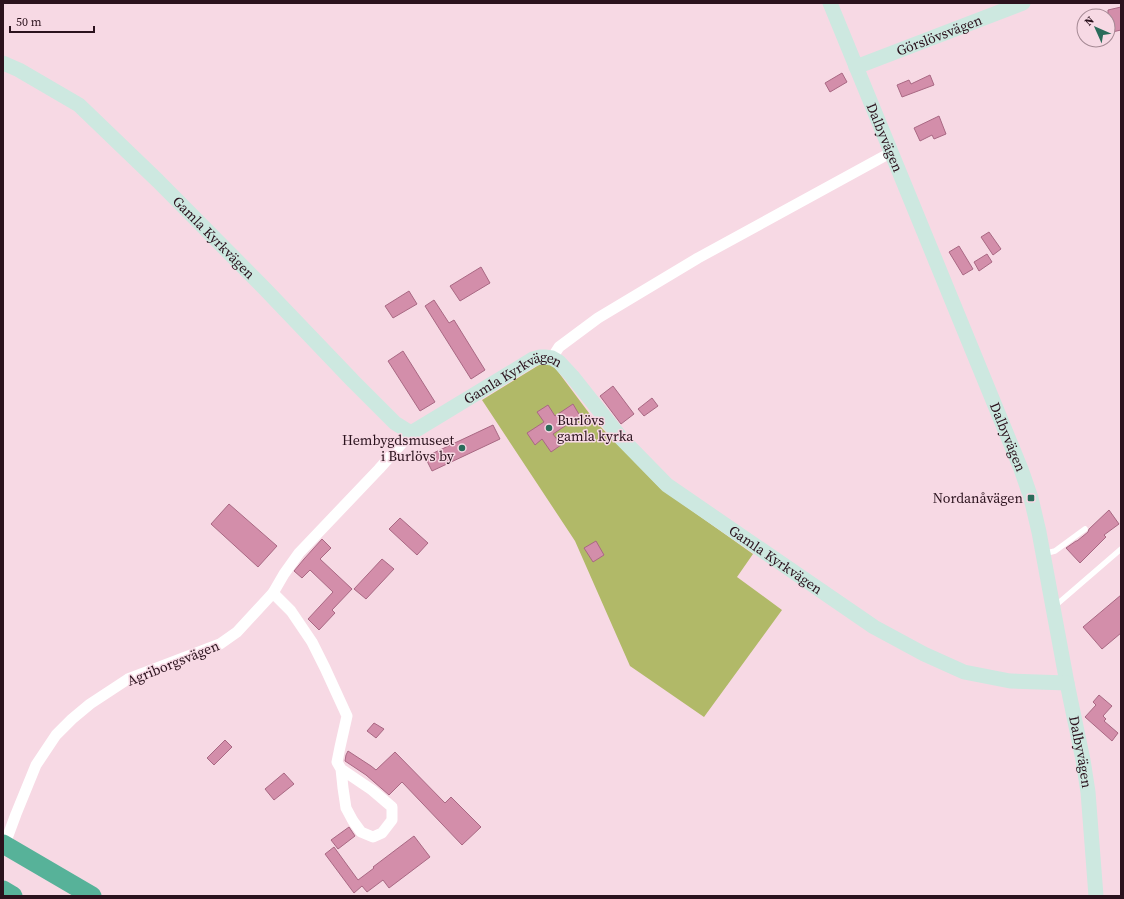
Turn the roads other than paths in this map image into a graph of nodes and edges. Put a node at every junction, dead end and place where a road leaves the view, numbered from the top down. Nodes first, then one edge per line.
1 (830, 3) edge
2 (1023, 3) edge
3 (3, 63) edge
4 (856, 67) junction
5 (890, 153) junction
6 (552, 358) junction
7 (411, 433) junction
8 (1085, 529) dead end
9 (1121, 549) edge
10 (1043, 554) junction
11 (273, 593) junction
12 (1053, 608) junction
13 (1067, 683) junction
14 (341, 769) junction
15 (3, 836) edge
16 (3, 844) edge
17 (3, 848) edge
18 (75, 886) junction
19 (3, 890) edge
20 (13, 896) edge
21 (92, 896) edge
22 (1096, 896) edge

1 - 4 street, Dalbyvägen
2 - 4 street, Görslövsvägen
3 - 7 street, Gamla Kyrkvägen
4 - 5 street, Dalbyvägen
5 - 6 street
5 - 10 street, Dalbyvägen
6 - 7 street, Gamla Kyrkvägen
6 - 13 street, Gamla Kyrkvägen
7 - 11 street, Agriborgsvägen
8 - 10 lane
9 - 12 lane
10 - 12 street, Dalbyvägen
11 - 14 street
11 - 17 street, Agriborgsvägen
12 - 13 street, Dalbyvägen
13 - 22 street, Dalbyvägen
14 - 14 street
15 - 18 highway
16 - 18 highway
18 - 21 highway
19 - 20 highway

